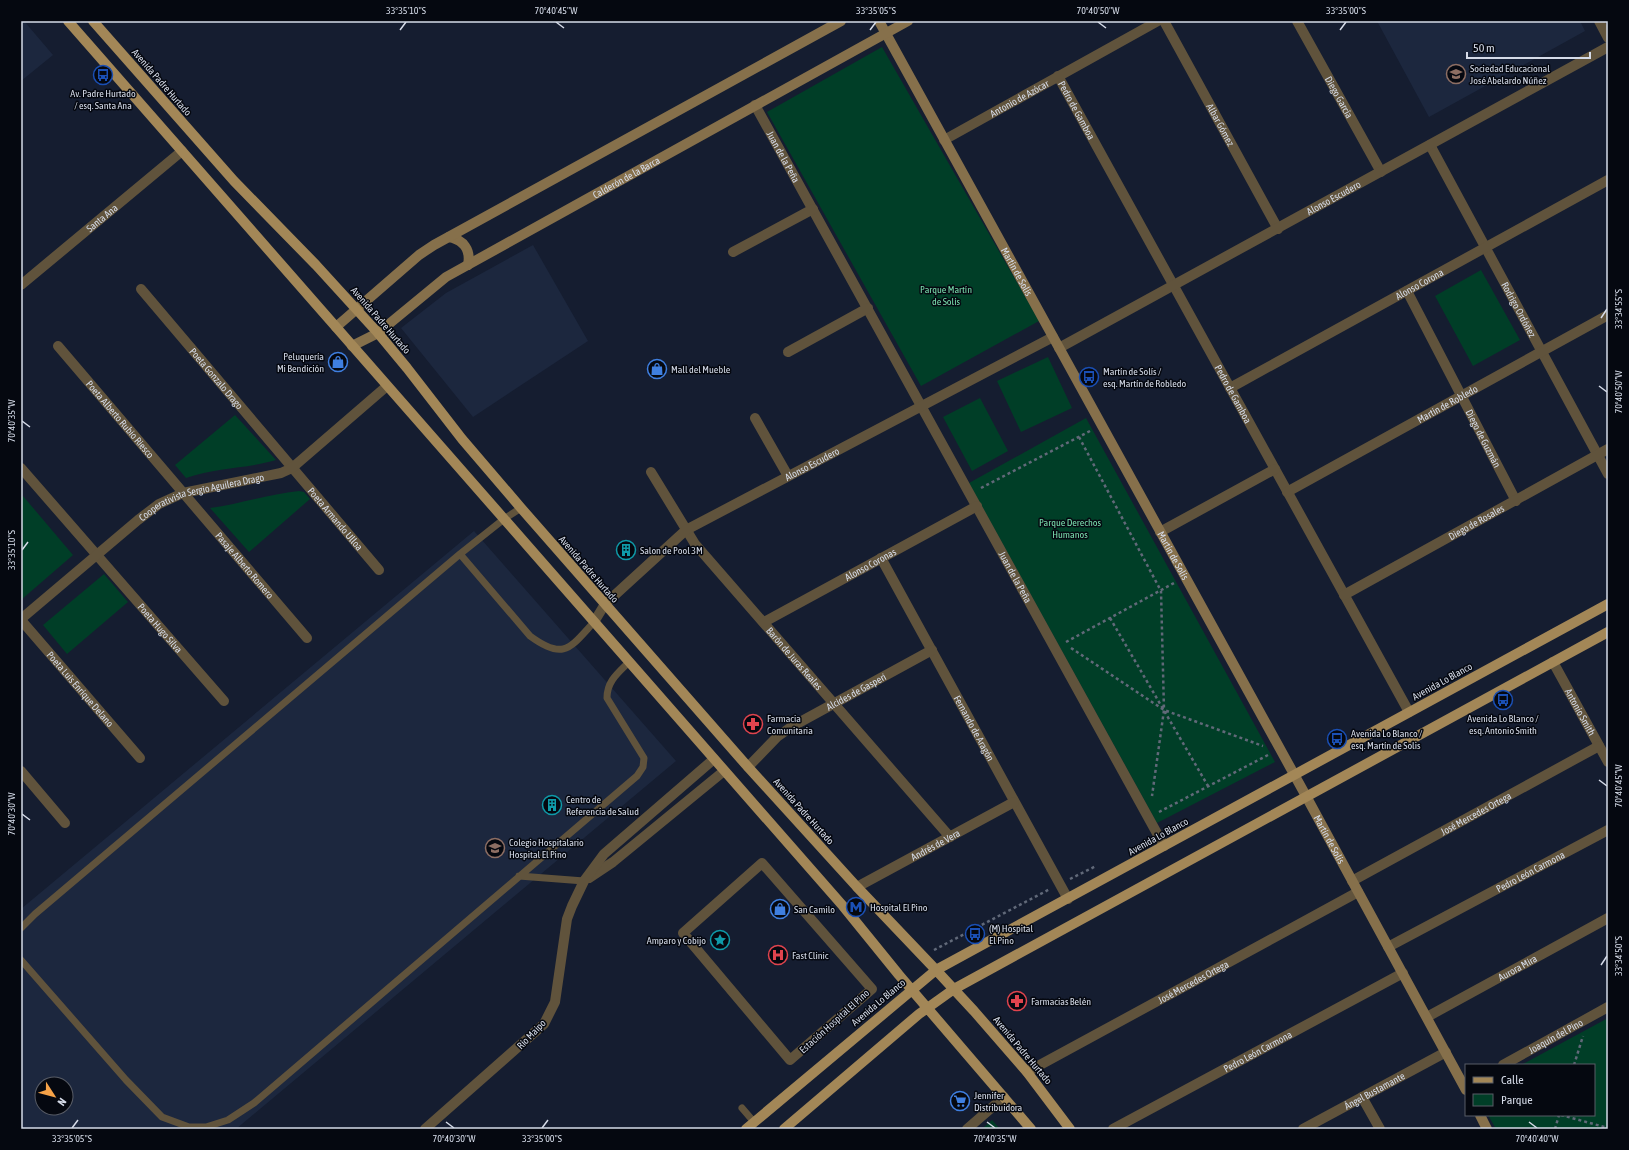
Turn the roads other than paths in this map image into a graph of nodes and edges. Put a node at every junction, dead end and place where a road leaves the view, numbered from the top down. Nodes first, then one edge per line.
1 (68, 21) edge
2 (94, 21) edge
3 (841, 21) edge
4 (879, 21) edge
5 (908, 21) edge
6 (1158, 21) edge
7 (1164, 21) edge
8 (1297, 21) edge
9 (1599, 21) edge
10 (885, 33) junction
11 (1608, 38) edge
12 (1608, 47) edge
13 (1058, 76) junction
14 (755, 105) junction
15 (944, 140) junction
16 (1430, 145) junction
17 (182, 151) junction
18 (1381, 172) junction
19 (1608, 180) edge
20 (813, 209) junction
21 (1278, 229) junction
22 (449, 237) junction
23 (1486, 248) junction
24 (733, 252) dead end
25 (468, 265) junction
26 (21, 285) edge
27 (1174, 286) junction
28 (141, 289) dead end
29 (1407, 291) junction
30 (868, 308) junction
31 (357, 310) junction
32 (1608, 315) edge
33 (336, 327) junction
34 (378, 333) junction
35 (1053, 337) junction
36 (58, 346) dead end
37 (352, 346) junction
38 (1059, 348) junction
39 (1542, 351) junction
40 (788, 352) dead end
41 (387, 386) junction
42 (1230, 388) junction
43 (1461, 395) junction
44 (921, 406) junction
45 (754, 418) dead end
46 (1608, 449) edge
47 (1598, 455) junction
48 (21, 468) edge
49 (292, 468) junction
50 (1275, 469) junction
51 (651, 472) dead end
52 (1608, 474) edge
53 (788, 476) junction
54 (1287, 492) junction
55 (183, 493) junction
56 (1516, 501) junction
57 (977, 506) junction
58 (520, 508) junction
59 (504, 519) junction
60 (686, 530) junction
61 (1160, 532) junction
62 (460, 554) junction
63 (97, 555) junction
64 (881, 558) junction
65 (379, 570) dead end
66 (1344, 595) junction
67 (605, 604) junction
68 (1608, 604) edge
69 (21, 619) edge
70 (594, 622) junction
71 (764, 622) junction
72 (1608, 632) edge
73 (307, 638) dead end
74 (932, 650) junction
75 (629, 662) junction
76 (1553, 662) junction
77 (224, 701) dead end
78 (834, 703) junction
79 (1409, 712) junction
80 (1600, 746) junction
81 (140, 758) dead end
82 (714, 759) junction
83 (1608, 762) edge
84 (748, 767) junction
85 (724, 771) junction
86 (21, 772) edge
87 (1294, 775) junction
88 (1306, 796) junction
89 (1014, 802) junction
90 (65, 823) dead end
91 (1608, 830) edge
92 (950, 837) junction
93 (1164, 846) junction
94 (519, 876) junction
95 (584, 881) junction
96 (1352, 881) junction
97 (857, 888) junction
98 (1358, 892) junction
99 (1068, 899) junction
100 (1608, 918) edge
101 (21, 928) edge
102 (682, 933) joint
103 (1388, 947) junction
104 (21, 960) edge
105 (936, 970) junction
106 (1402, 973) junction
107 (912, 989) junction
108 (954, 989) junction
109 (927, 1007) junction
110 (1608, 1008) edge
111 (1427, 1017) junction
112 (1446, 1052) junction
113 (1506, 1064) edge
114 (1027, 1072) junction
115 (1465, 1087) edge
116 (1004, 1097) junction
117 (1362, 1097) junction
118 (742, 1108) dead end
119 (1480, 1116) edge
120 (750, 1126) edge
121 (425, 1129) edge
122 (784, 1129) edge
123 (967, 1129) edge
124 (1031, 1129) edge
125 (1070, 1129) edge
126 (1113, 1129) edge
127 (1303, 1129) edge
128 (1380, 1129) edge
129 (1487, 1129) edge

1 - 17 main road
2 - 31 main road, Avenida Padre Hurtado
3 - 22 street
4 - 10 street, Martín de Solís
5 - 10 street, Calderón de la Barca
6 - 13 street, Antonio de Azócar
7 - 21 street, Albar Gómez
8 - 18 street, Diego García
9 - 11 street
10 - 14 street, Calderón de la Barca
10 - 15 street, Martín de Solís
12 - 16 street, Alonso Escudero
13 - 15 street, Antonio de Azócar
13 - 27 street, Pedro de Gamboa
14 - 20 street, Juan de la Peña
14 - 25 street, Calderón de la Barca
15 - 35 street, Martín de Solís
16 - 18 street, Alonso Escudero
16 - 23 street, Rodrigo Ordóñez
17 - 26 street, Santa Ana
17 - 33 main road
18 - 21 street, Alonso Escudero
19 - 23 street, Alonso Corona
20 - 24 street
20 - 30 street, Juan de la Peña
21 - 27 street, Alonso Escudero
22 - 25 street
22 - 31 street
23 - 29 street, Alonso Corona
23 - 39 street, Rodrigo Ordóñez
25 - 34 street, Calderón de la Barca
27 - 38 street, Alonso Escudero
27 - 42 street, Pedro de Gamboa
28 - 49 street, Poeta Gonzalo Drago
29 - 42 street, Alonso Corona
29 - 43 street, Diego de Guzmán
30 - 40 street
30 - 44 street, Juan de la Peña
31 - 33 street
31 - 34 main road, Avenida Padre Hurtado
32 - 39 street, Martín de Robledo
33 - 37 main road
34 - 37 street, Calderón de la Barca
34 - 58 main road, Avenida Padre Hurtado
35 - 38 street, Martín de Solís
35 - 44 street, Alonso Escudero
36 - 55 street, Poeta Alberto Rubio Riesco
37 - 41 main road
38 - 61 street, Martín de Solís
39 - 43 street, Martín de Robledo
39 - 47 street, Rodrigo Ordóñez
41 - 49 street, Cooperativista Sergio Aguilera Drago
41 - 59 main road
42 - 50 street, Pedro de Gamboa
43 - 54 street, Martín de Robledo
43 - 56 street, Diego de Guzmán
44 - 53 street, Alonso Escudero
44 - 57 street, Juan de la Peña
45 - 53 street
46 - 47 street, Diego de Rosales
47 - 52 street, Rodrigo Ordóñez
47 - 56 street, Diego de Rosales
48 - 63 street, Poeta Hugo Silva
49 - 55 street, Cooperativista Sergio Aguilera Drago
49 - 65 street, Poeta Armando Ulloa
50 - 54 street, Pedro de Gamboa
50 - 61 street
51 - 60 street, Barón de Juras Reales
53 - 60 street, Alonso Escudero
54 - 66 street, Pedro de Gamboa
55 - 63 street, Cooperativista Sergio Aguilera Drago
55 - 73 street, Pasaje Alberto Romero
56 - 66 street, Diego de Rosales
57 - 64 street, Alonso Coronas
57 - 93 street, Juan de la Peña
58 - 59 lane
58 - 67 main road, Avenida Padre Hurtado
59 - 62 lane
59 - 70 main road
60 - 67 street, Alonso Escudero
60 - 71 street, Barón de Juras Reales
61 - 87 street, Martín de Solís
62 - 70 lane
62 - 101 lane
63 - 69 street, Cooperativista Sergio Aguilera Drago
63 - 77 street, Poeta Hugo Silva
64 - 71 street, Alonso Coronas
64 - 74 street, Fernando de Aragón
66 - 79 street, Pedro de Gamboa
67 - 70 street, Alonso Escudero
67 - 84 main road, Avenida Padre Hurtado
68 - 79 main road, Avenida Lo Blanco
69 - 81 street, Poeta Luis Enrique Delano
70 - 75 main road
71 - 78 street, Barón de Juras Reales
72 - 76 main road
74 - 78 street, Alcides de Gasperi
74 - 89 street, Fernando de Aragón
75 - 82 main road
75 - 94 lane
76 - 80 street, Antonio Smith
76 - 88 main road
78 - 84 street, Alcides de Gasperi
78 - 92 street, Barón de Juras Reales
79 - 87 main road, Avenida Lo Blanco
80 - 83 street, Antonio Smith
80 - 96 street, José Mercedes Ortega
82 - 85 main road
82 - 95 street, Río Maipo
84 - 97 main road, Avenida Padre Hurtado
85 - 95 street
85 - 107 main road
86 - 90 street
87 - 88 street, Martín de Solís
87 - 93 main road, Avenida Lo Blanco
88 - 96 street, Martín de Solís
88 - 108 main road
89 - 92 street, Andrés de Vera
89 - 99 street, Fernando de Aragón
91 - 103 street, Pedro León Carmona
92 - 97 street, Andrés de Vera
93 - 99 main road, Avenida Lo Blanco
94 - 95 lane
94 - 104 lane
95 - 121 street, Río Maipo
96 - 98 street, Martín de Solís
97 - 105 main road, Avenida Padre Hurtado
98 - 103 street, Martín de Solís
98 - 114 street, José Mercedes Ortega
99 - 105 main road, Avenida Lo Blanco
100 - 111 street, Aurora Mira
102 - 102 street, Estación Hospital El Pino
103 - 106 street, Martín de Solís
105 - 107 main road, Avenida Lo Blanco
105 - 108 main road, Avenida Padre Hurtado
106 - 111 street, Martín de Solís
106 - 126 street, Pedro León Carmona
107 - 109 main road
107 - 120 main road, Avenida Lo Blanco
108 - 109 main road
108 - 114 main road, Avenida Padre Hurtado
109 - 116 main road
109 - 122 main road
110 - 113 street, Joaquín del Pino
111 - 112 street, Martín de Solís
112 - 115 street, Martín de Solís
112 - 117 street, Ángel Bustamante
114 - 125 main road, Avenida Padre Hurtado
116 - 123 street
116 - 124 main road
117 - 127 street, Ángel Bustamante
117 - 128 street
118 - 120 lane
119 - 129 street

